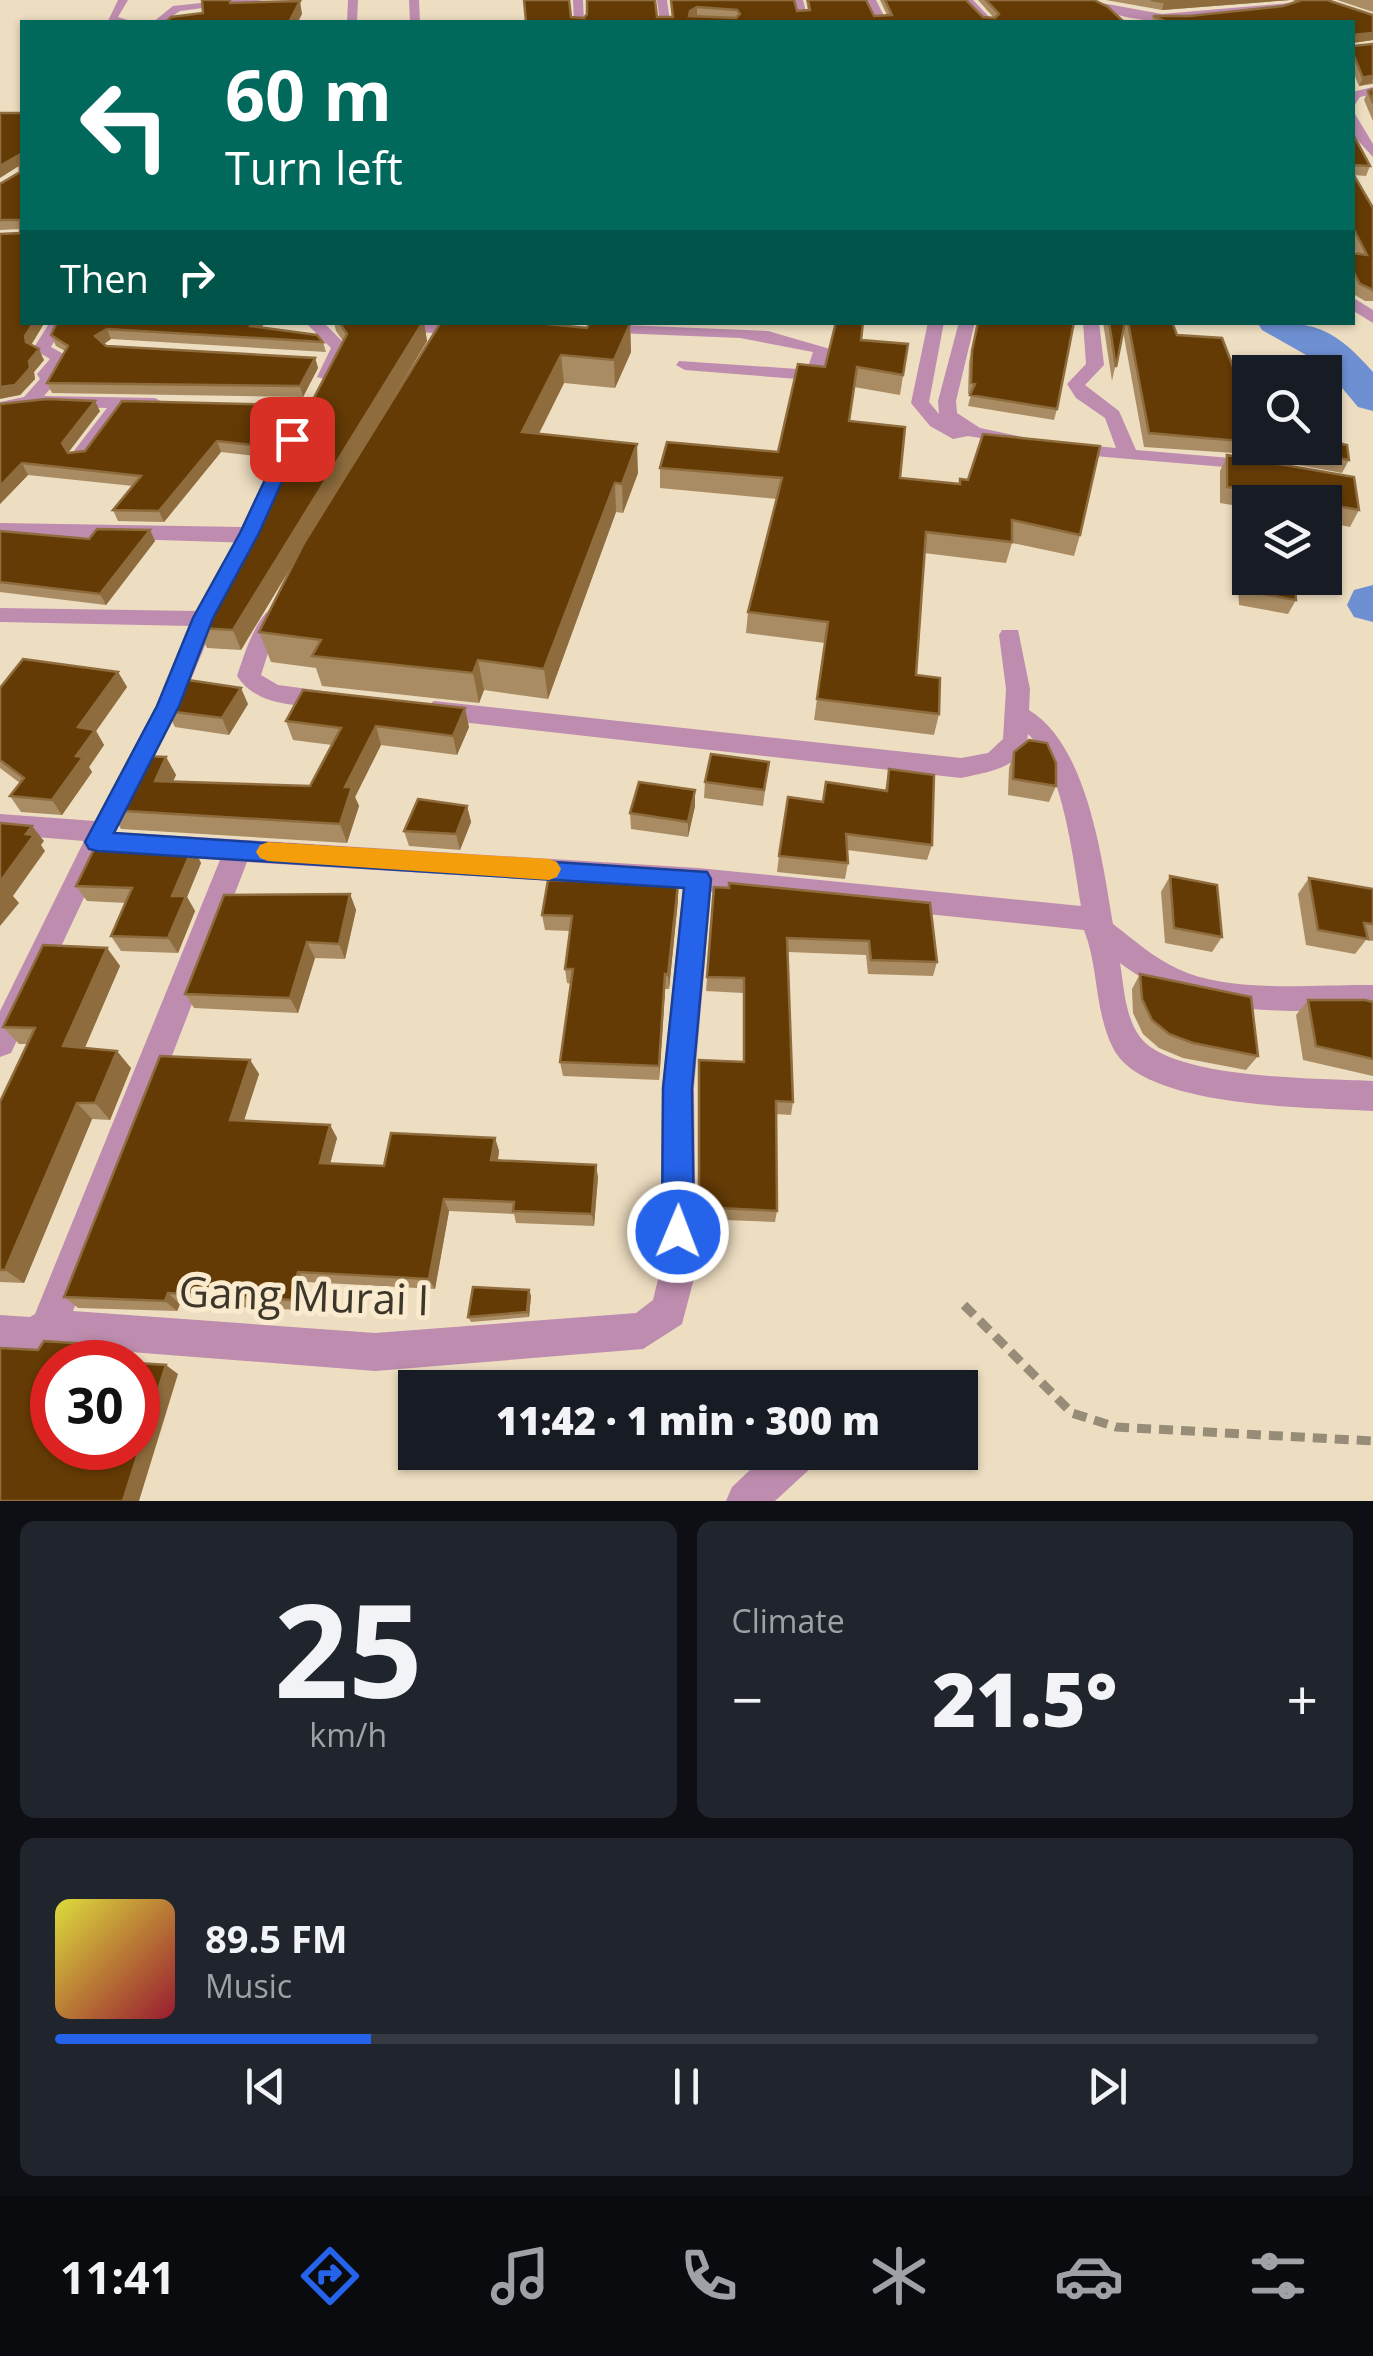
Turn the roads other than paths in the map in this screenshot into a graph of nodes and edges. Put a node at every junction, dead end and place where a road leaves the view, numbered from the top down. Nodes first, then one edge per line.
1 (123, 0) edge
2 (259, 0) edge
3 (798, 0) edge
4 (968, 0) edge
5 (1090, 0) edge
6 (1152, 0) edge
7 (1291, 6) edge
8 (803, 14) edge
9 (1207, 14) junction
10 (1180, 15) junction
11 (118, 20) edge
12 (161, 20) edge
13 (987, 20) edge
14 (1223, 20) edge
15 (1355, 132) edge
16 (1373, 153) edge
17 (1360, 304) edge
18 (1373, 318) edge
19 (56, 325) edge
20 (316, 325) edge
21 (391, 325) edge
22 (935, 325) edge
23 (966, 325) edge
24 (1091, 325) edge
25 (486, 326) edge
26 (574, 328) edge
27 (461, 330) junction
28 (796, 336) edge
29 (437, 344) edge
30 (685, 365) dead end
31 (30, 402) junction
32 (120, 403) junction
33 (177, 404) edge
34 (234, 405) edge
35 (0, 407) edge
36 (310, 407) junction
37 (1032, 450) edge
38 (80, 456) edge
39 (1129, 456) junction
40 (1267, 469) edge
41 (0, 529) edge
42 (250, 533) junction
43 (284, 601) edge
44 (0, 614) edge
45 (203, 618) junction
46 (1010, 635) dead end
47 (354, 701) edge
48 (411, 708) edge
49 (1016, 714) junction
50 (0, 824) edge
51 (100, 837) junction
52 (238, 850) junction
53 (698, 879) junction
54 (1096, 924) junction
55 (1373, 998) edge
56 (10, 1002) edge
57 (0, 1043) edge
58 (1373, 1096) edge
59 (48, 1327) junction
60 (0, 1333) edge
61 (780, 1470) edge
62 (746, 1501) edge

1 - 11 street
2 - 12 street
3 - 8 street
4 - 13 street
5 - 10 street
6 - 10 street
7 - 9 street
9 - 10 street
9 - 14 street
15 - 16 street
17 - 18 street
19 - 31 street
20 - 36 street
21 - 27 street
22 - 37 street
23 - 39 street
24 - 39 street
25 - 27 street
26 - 28 street
27 - 29 street
28 - 30 street
31 - 32 street
31 - 35 street
32 - 33 street
32 - 38 street
34 - 36 street
36 - 42 street
39 - 40 street
41 - 42 street
42 - 45 street
43 - 47 street
44 - 45 street
45 - 51 street
46 - 49 street
48 - 49 street
49 - 54 street
50 - 51 street
51 - 52 street
51 - 56 street
52 - 53 street
52 - 59 street
53 - 54 street
53 - 59 street, Gang Murai I
54 - 55 street
54 - 58 street
56 - 57 street
59 - 60 street, Gang Murai I
61 - 62 street

